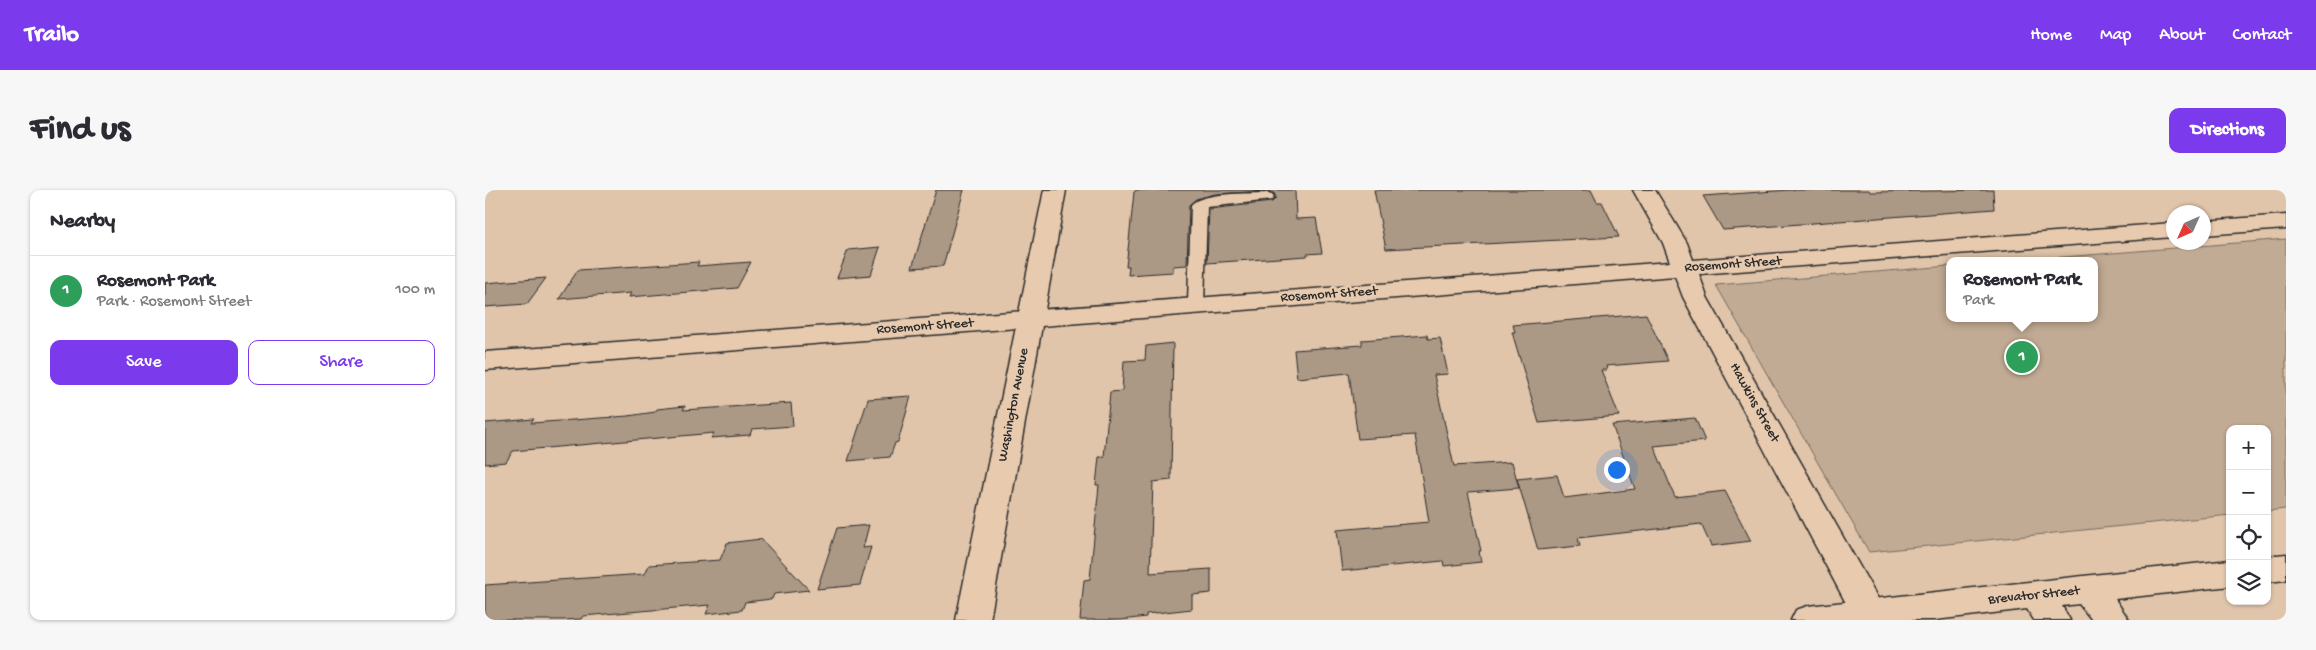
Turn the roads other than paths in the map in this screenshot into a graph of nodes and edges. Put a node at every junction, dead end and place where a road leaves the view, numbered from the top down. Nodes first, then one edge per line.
1 (1055, 190) edge
2 (1644, 190) edge
3 (1267, 197) dead end
4 (2286, 222) edge
5 (2211, 227) edge
6 (2166, 231) edge
7 (1684, 269) junction
8 (1196, 304) junction
9 (1031, 319) junction
10 (485, 361) edge
11 (2286, 567) edge
12 (2271, 569) edge
13 (2226, 573) edge
14 (2087, 590) junction
15 (2044, 607) edge
16 (1943, 613) edge
17 (1869, 614) junction
18 (973, 620) edge
19 (1808, 620) edge
20 (2112, 620) edge

1 - 9 street, Washington Avenue
2 - 7 street, Hawkins Street
3 - 8 lane
4 - 5 street
6 - 7 street, Rosemont Street
7 - 8 street, Rosemont Street
7 - 17 street, Hawkins Street
8 - 9 street, Rosemont Street
9 - 10 street, Rosemont Street
9 - 18 street, Washington Avenue
11 - 12 street
13 - 14 street, Brevator Street
14 - 15 street, Brevator Street
14 - 20 street
15 - 16 street, Brevator Street
16 - 17 street, Brevator Street
17 - 19 street, Brevator Street

